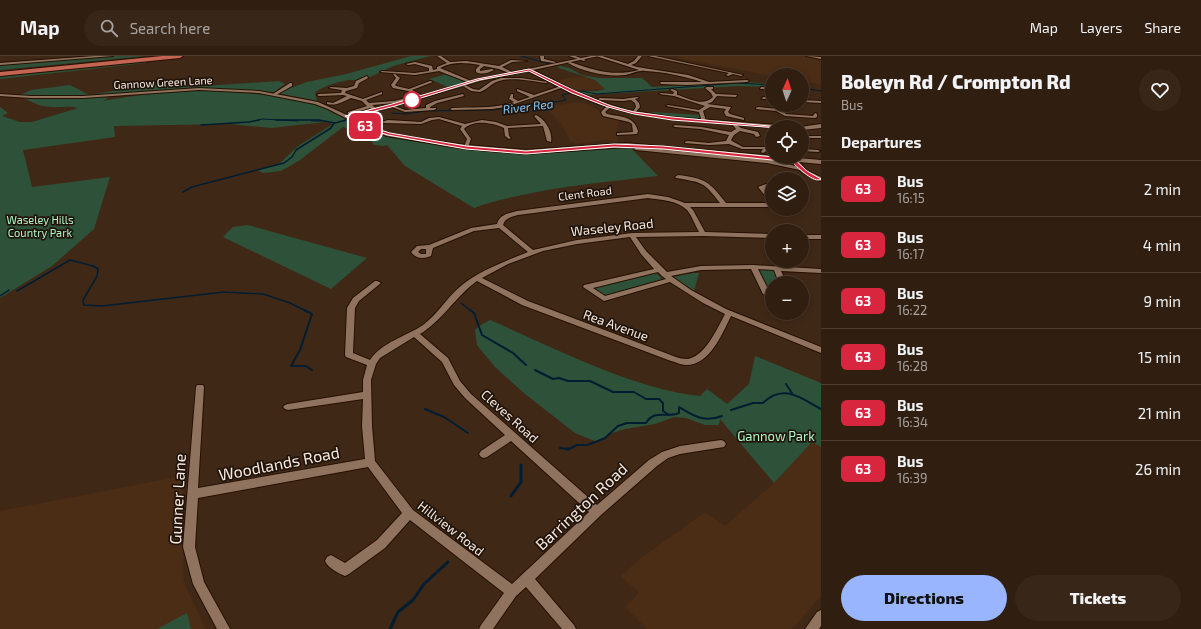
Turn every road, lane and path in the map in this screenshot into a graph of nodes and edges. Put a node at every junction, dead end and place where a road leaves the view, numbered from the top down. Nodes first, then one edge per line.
1 (110, 56) edge
2 (162, 56) edge
3 (180, 56) edge
4 (440, 56) edge
5 (542, 56) edge
6 (571, 56) edge
7 (598, 56) edge
8 (621, 56) edge
9 (640, 56) edge
10 (650, 56) edge
11 (808, 56) edge
12 (434, 57) dead end
13 (514, 58) edge
14 (821, 58) edge
15 (444, 59) junction
16 (584, 60) junction
17 (612, 60) junction
18 (525, 61) dead end
19 (674, 61) junction
20 (450, 62) junction
21 (554, 62) dead end
22 (570, 63) junction
23 (0, 64) edge
24 (408, 64) dead end
25 (506, 64) junction
26 (668, 64) dead end
27 (484, 65) junction
28 (521, 65) dead end
29 (628, 65) junction
30 (591, 66) dead end
31 (500, 67) junction
32 (660, 67) dead end
33 (702, 67) junction
34 (440, 70) junction
35 (492, 70) dead end
36 (529, 70) junction
37 (642, 70) junction
38 (431, 71) junction
39 (590, 71) junction
40 (382, 72) dead end
41 (657, 72) junction
42 (0, 73) edge
43 (510, 73) junction
44 (733, 73) junction
45 (741, 75) dead end
46 (394, 76) dead end
47 (688, 76) junction
48 (488, 77) junction
49 (367, 78) dead end
50 (496, 81) junction
51 (747, 81) dead end
52 (431, 82) dead end
53 (470, 82) junction
54 (546, 82) dead end
55 (730, 82) junction
56 (661, 83) dead end
57 (709, 83) junction
58 (291, 84) dead end
59 (465, 86) dead end
60 (562, 87) junction
61 (331, 88) dead end
62 (712, 88) dead end
63 (760, 88) dead end
64 (765, 88) edge
65 (346, 89) junction
66 (398, 89) junction
67 (409, 90) junction
68 (518, 90) dead end
69 (672, 90) dead end
70 (387, 92) dead end
71 (381, 93) dead end
72 (414, 93) junction
73 (275, 94) junction
74 (343, 94) junction
75 (432, 94) junction
76 (661, 94) dead end
77 (0, 95) edge
78 (512, 95) dead end
79 (675, 95) junction
80 (714, 95) junction
81 (319, 96) dead end
82 (351, 96) junction
83 (463, 96) dead end
84 (736, 96) dead end
85 (422, 97) junction
86 (534, 97) junction
87 (410, 98) dead end
88 (637, 98) dead end
89 (600, 99) dead end
90 (632, 99) junction
91 (363, 100) junction
92 (809, 101) edge
93 (518, 102) junction
94 (821, 102) edge
95 (328, 104) dead end
96 (707, 104) junction
97 (370, 105) junction
98 (392, 106) junction
99 (610, 106) junction
100 (668, 106) dead end
101 (758, 108) dead end
102 (452, 109) dead end
103 (375, 110) junction
104 (700, 111) junction
105 (634, 113) junction
106 (808, 113) dead end
107 (349, 115) junction
108 (815, 115) junction
109 (821, 115) edge
110 (794, 116) junction
111 (536, 117) dead end
112 (742, 119) dead end
113 (821, 119) edge
114 (797, 120) edge
115 (704, 121) junction
116 (388, 122) dead end
117 (424, 123) junction
118 (734, 124) junction
119 (464, 125) junction
120 (543, 125) junction
121 (506, 126) junction
122 (675, 126) dead end
123 (765, 126) edge
124 (809, 126) edge
125 (821, 126) edge
126 (424, 129) dead end
127 (739, 129) junction
128 (619, 134) dead end
129 (732, 134) junction
130 (758, 136) dead end
131 (821, 137) edge
132 (509, 138) dead end
133 (551, 140) dead end
134 (809, 141) edge
135 (687, 142) dead end
136 (730, 142) junction
137 (809, 145) edge
138 (466, 147) junction
139 (647, 148) junction
140 (636, 149) dead end
141 (818, 151) dead end
142 (763, 152) dead end
143 (765, 158) edge
144 (809, 161) edge
145 (821, 162) edge
146 (797, 164) edge
147 (800, 168) junction
148 (678, 177) dead end
149 (821, 178) edge
150 (765, 186) edge
151 (765, 192) edge
152 (724, 204) junction
153 (684, 205) junction
154 (765, 205) edge
155 (500, 226) junction
156 (703, 234) junction
157 (632, 235) junction
158 (765, 236) edge
159 (809, 237) edge
160 (821, 237) edge
161 (430, 247) dead end
162 (532, 252) junction
163 (752, 267) junction
164 (765, 268) edge
165 (776, 268) joint
166 (821, 270) edge
167 (661, 272) junction
168 (780, 276) edge
169 (477, 278) junction
170 (670, 280) junction
171 (377, 283) dead end
172 (765, 290) edge
173 (729, 313) junction
174 (414, 333) junction
175 (821, 350) edge
176 (372, 364) junction
177 (200, 387) dead end
178 (367, 395) junction
179 (288, 407) dead end
180 (512, 435) junction
181 (721, 444) dead end
182 (484, 454) dead end
183 (370, 462) junction
184 (194, 494) junction
185 (597, 512) junction
186 (409, 513) junction
187 (331, 561) dead end
188 (527, 579) junction
189 (512, 592) junction
190 (821, 616) edge
191 (224, 629) edge
192 (485, 629) edge
193 (570, 629) edge
194 (811, 629) edge

1 - 23 street
2 - 42 highway
3 - 42 highway
4 - 15 street
5 - 21 street
6 - 16 street
7 - 16 street
7 - 17 street
8 - 17 street
9 - 29 street
10 - 19 street
11 - 14 street
12 - 15 street
13 - 18 street
13 - 25 street
15 - 20 street
16 - 22 street
17 - 29 street
19 - 26 street
19 - 33 street
20 - 27 street
20 - 34 street
22 - 36 street
22 - 39 street
24 - 38 street
25 - 28 street
25 - 31 street
27 - 31 street
27 - 35 street
29 - 37 street
30 - 39 street
31 - 43 street
32 - 41 street
33 - 44 street
33 - 47 street
34 - 38 street
34 - 53 street
36 - 43 street
36 - 60 street
37 - 39 street
37 - 41 street
38 - 40 street
41 - 47 street
43 - 48 street
44 - 45 street
44 - 55 street
46 - 66 street
47 - 57 street
48 - 50 street
48 - 53 street
49 - 65 street
50 - 54 street
50 - 59 street
51 - 55 street
52 - 67 street
53 - 75 street
55 - 57 street
56 - 57 street
58 - 73 street
60 - 86 street
60 - 99 street
61 - 65 street
62 - 80 street
63 - 64 street
65 - 74 street
66 - 67 street
66 - 70 street
67 - 72 street
68 - 86 street
69 - 79 street
71 - 91 street
72 - 75 street
72 - 85 street
73 - 77 street, Gannow Green Lane
73 - 107 street, Gannow Green Lane
74 - 81 street
74 - 82 street
75 - 85 street
76 - 79 street
78 - 93 street
79 - 96 street
80 - 84 street
80 - 96 street
82 - 91 street
82 - 95 street
83 - 98 street
85 - 98 street
86 - 93 street
87 - 97 street
88 - 90 street
89 - 90 street
90 - 105 street
91 - 97 street
92 - 94 street
93 - 102 street
96 - 104 street
96 - 112 street
97 - 103 street
97 - 107 street
98 - 103 street
99 - 105 street
99 - 128 street
100 - 104 street
101 - 110 street
103 - 107 street
104 - 115 street
105 - 115 street
106 - 108 street
107 - 138 street, Gannow Green Lane
108 - 109 street
108 - 110 street
108 - 113 street
110 - 114 street
111 - 120 street
115 - 118 street
116 - 117 street
117 - 119 street
117 - 126 street
118 - 123 street
118 - 127 street
119 - 121 street
119 - 138 street
120 - 121 street
120 - 133 street
121 - 132 street
122 - 129 street
124 - 125 street
127 - 129 street
127 - 130 street
129 - 136 street
131 - 134 street
135 - 136 street
136 - 142 street
137 - 141 street
138 - 139 street, Gannow Green Lane
139 - 140 street
139 - 143 street, Gannow Green Lane
139 - 147 street
144 - 145 street, Gannow Green Lane
146 - 147 street
147 - 149 street
148 - 152 street
150 - 151 street
152 - 153 street
152 - 154 street
153 - 155 street, Clent Road
153 - 156 street
155 - 161 street
155 - 162 street
156 - 157 street, Waseley Road
156 - 158 street, Waseley Road
157 - 162 street, Waseley Road
157 - 167 street
159 - 160 street
162 - 169 street, Waseley Road
163 - 164 street
163 - 167 street
163 - 172 street
165 - 166 street
165 - 168 street
167 - 170 street
167 - 170 street
169 - 173 street, Rea Avenue
169 - 174 street, Waseley Road
170 - 173 street
171 - 176 street
173 - 175 street
174 - 176 street
174 - 180 street, Cleves Road
176 - 178 street
177 - 184 street, Gunner Lane
178 - 179 street
178 - 183 street
180 - 182 street
180 - 185 street, Cleves Road
181 - 185 street, Barrington Road
183 - 184 street, Woodlands Road
183 - 186 street, Hillview Road
184 - 191 street, Gunner Lane
185 - 188 street, Barrington Road
186 - 187 street
186 - 189 street, Hillview Road
188 - 189 street, Barrington Road
188 - 193 street
189 - 192 street, Barrington Road
190 - 194 street

